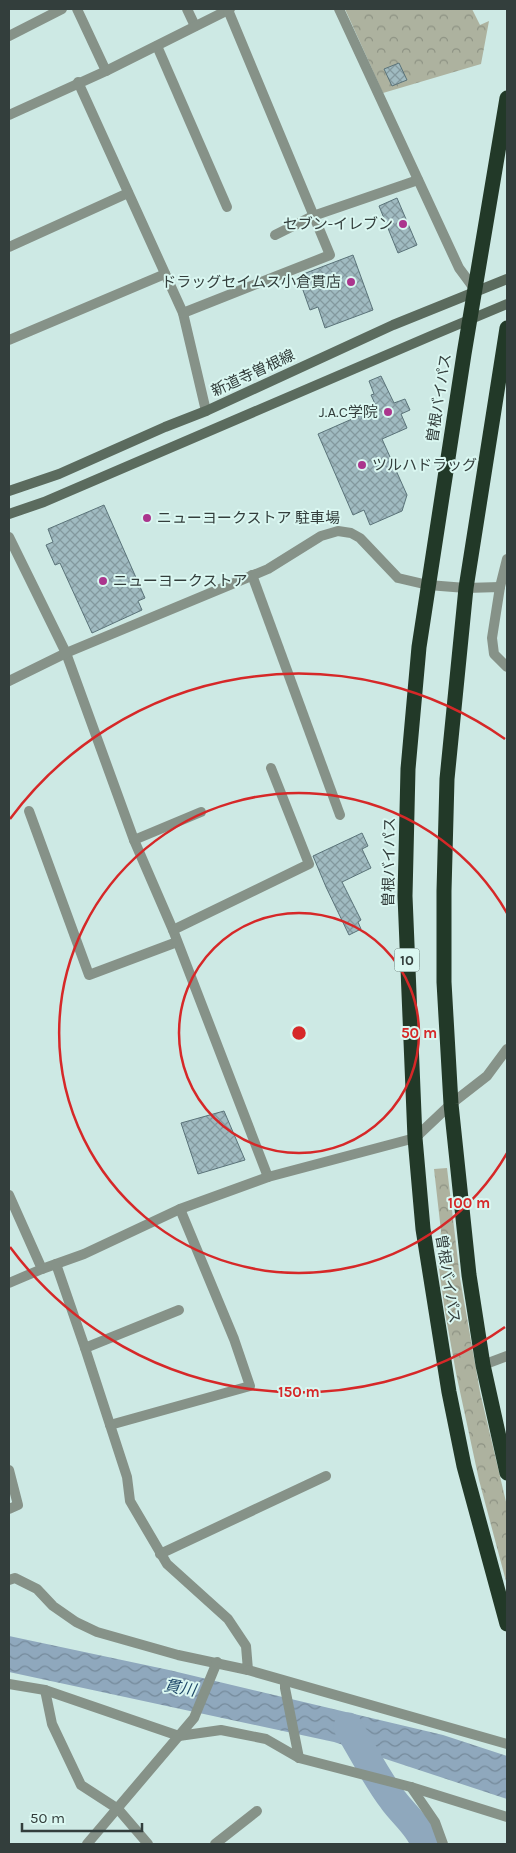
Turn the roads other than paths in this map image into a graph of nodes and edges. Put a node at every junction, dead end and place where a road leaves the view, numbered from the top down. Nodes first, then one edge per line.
1 (62, 9) edge
2 (77, 9) edge
3 (187, 9) edge
4 (229, 9) edge
5 (340, 9) edge
6 (195, 26) junction
7 (9, 36) edge
8 (157, 46) junction
9 (106, 71) junction
10 (78, 82) junction
11 (507, 98) edge
12 (9, 115) edge
13 (418, 180) junction
14 (128, 193) junction
15 (227, 207) dead end
16 (313, 216) junction
17 (276, 235) dead end
18 (9, 247) edge
19 (165, 274) junction
20 (507, 279) edge
21 (476, 290) junction
22 (507, 304) edge
23 (183, 313) junction
24 (471, 318) junction
25 (507, 328) edge
26 (9, 340) edge
27 (206, 411) junction
28 (9, 491) edge
29 (9, 514) edge
30 (9, 537) edge
31 (507, 559) edge
32 (252, 576) junction
33 (428, 585) junction
34 (500, 586) junction
35 (466, 588) junction
36 (66, 653) junction
37 (507, 667) edge
38 (9, 680) edge
39 (271, 768) dead end
40 (29, 811) dead end
41 (201, 812) dead end
42 (340, 815) dead end
43 (134, 840) junction
44 (173, 930) junction
45 (177, 942) junction
46 (507, 1049) edge
47 (450, 1104) junction
48 (415, 1138) junction
49 (268, 1177) junction
50 (9, 1195) edge
51 (180, 1209) junction
52 (56, 1264) junction
53 (42, 1268) junction
54 (9, 1283) edge
55 (179, 1310) dead end
56 (85, 1348) junction
57 (507, 1356) edge
58 (483, 1365) junction
59 (110, 1426) junction
60 (9, 1470) edge
61 (507, 1473) edge
62 (326, 1476) dead end
63 (9, 1509) edge
64 (160, 1554) junction
65 (9, 1580) edge
66 (507, 1624) edge
67 (216, 1667) junction
68 (248, 1670) junction
69 (9, 1684) edge
70 (285, 1685) junction
71 (45, 1690) junction
72 (179, 1736) junction
73 (507, 1744) edge
74 (299, 1758) junction
75 (411, 1788) junction
76 (118, 1809) junction
77 (257, 1811) dead end
78 (507, 1817) edge
79 (87, 1844) edge
80 (148, 1844) edge
81 (215, 1844) edge
82 (443, 1844) edge

1 - 7 street
2 - 9 street
3 - 6 street
4 - 6 street
4 - 16 street
5 - 13 street
6 - 8 street
8 - 9 street
8 - 15 street
9 - 10 street
10 - 12 street
10 - 14 street
11 - 21 highway, 曽根バイパス / 10
13 - 16 street
13 - 21 street
14 - 18 street
14 - 19 street
16 - 17 street
16 - 23 street
19 - 23 street
19 - 26 street
20 - 21 main road, 新道寺曽根線
21 - 24 highway, 曽根バイパス / 10
21 - 27 main road, 新道寺曽根線
22 - 24 main road
23 - 27 street
24 - 29 main road
24 - 33 highway, 曽根バイパス / 10
25 - 35 highway, 曽根バイパス
27 - 28 main road, 新道寺曽根線
30 - 36 street
31 - 34 street
32 - 33 street
32 - 36 street
32 - 42 street
33 - 35 street
33 - 48 highway, 曽根バイパス / 10
34 - 35 street
34 - 37 street
35 - 47 highway, 曽根バイパス
36 - 38 street
36 - 43 street
39 - 44 street
40 - 45 street
41 - 43 street
43 - 44 street
44 - 45 street
45 - 49 street
46 - 47 street
47 - 48 street
47 - 58 highway, 曽根バイパス
48 - 49 street
48 - 66 highway, 曽根バイパス / 10
49 - 51 street
50 - 53 street
51 - 52 street
51 - 59 street
52 - 53 street
52 - 56 street
53 - 54 street
55 - 56 street
56 - 59 street
57 - 58 street
58 - 61 highway, 曽根バイパス
59 - 64 street
60 - 63 street
62 - 64 street
64 - 68 street
65 - 67 street
67 - 68 street
67 - 72 street
68 - 70 street
69 - 71 street
70 - 73 street
70 - 74 street
71 - 72 street
71 - 76 street
72 - 74 street
72 - 76 street
74 - 75 street
75 - 78 street
75 - 82 street
76 - 79 street
76 - 80 street
77 - 81 street

